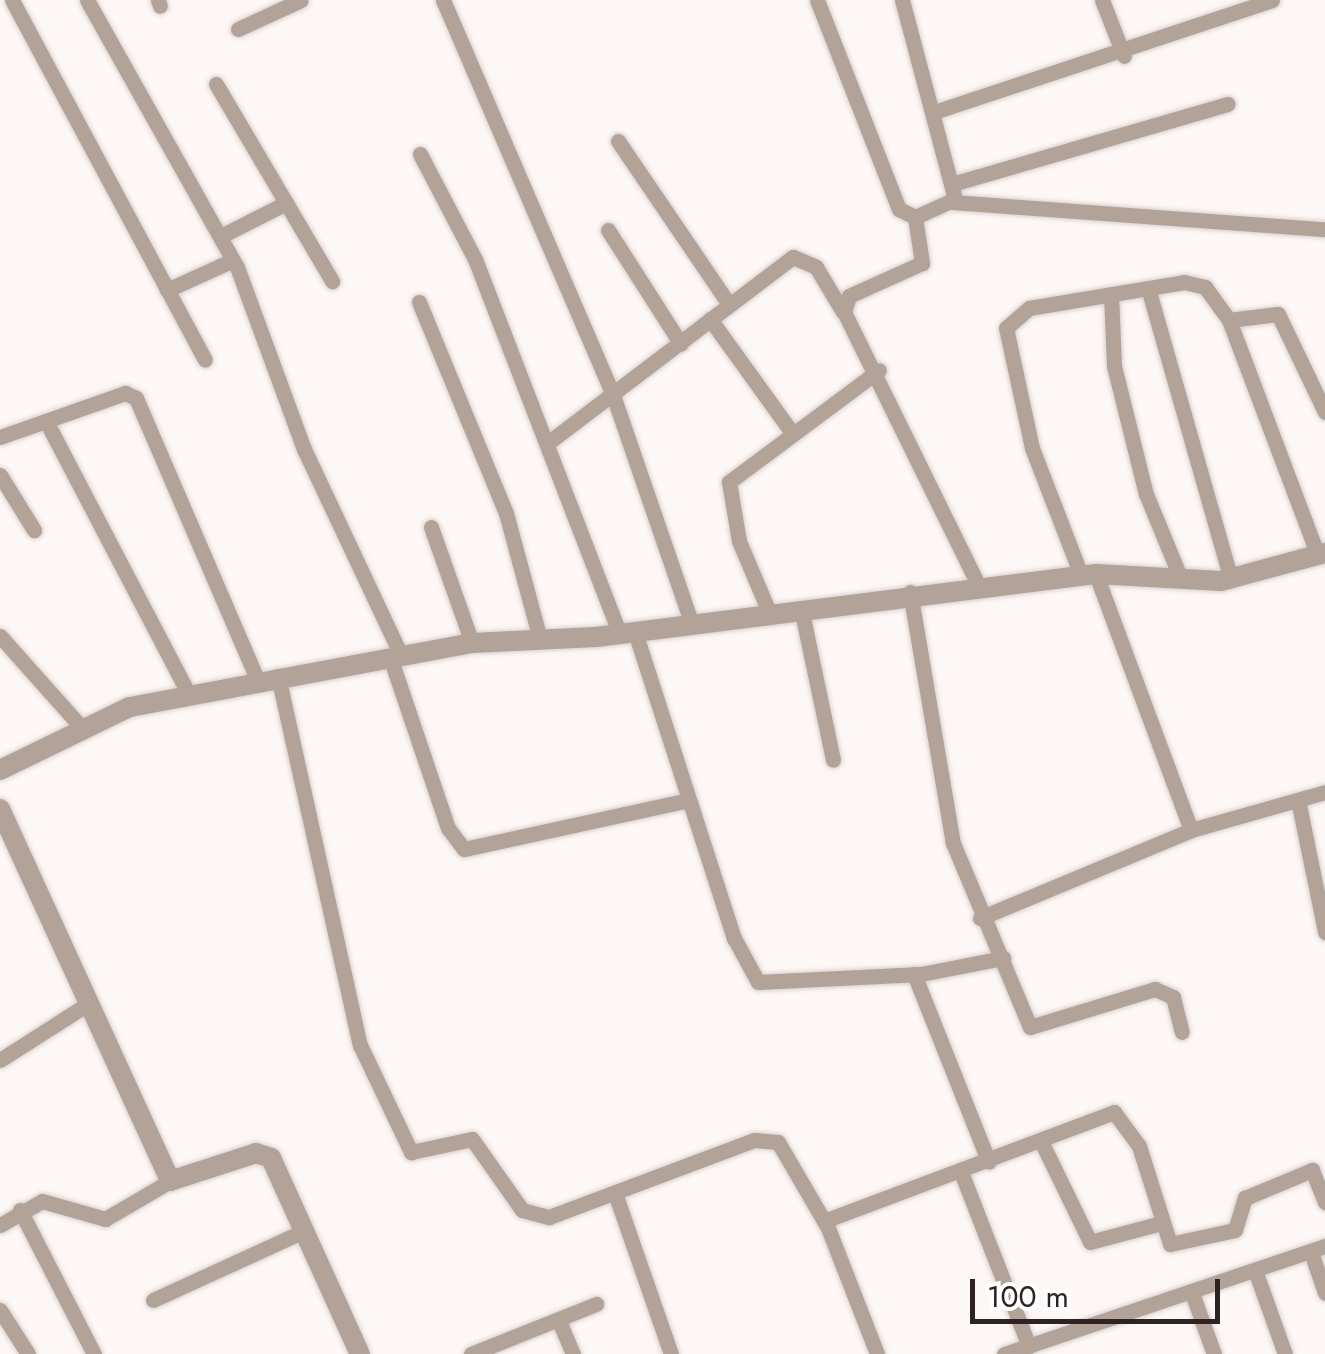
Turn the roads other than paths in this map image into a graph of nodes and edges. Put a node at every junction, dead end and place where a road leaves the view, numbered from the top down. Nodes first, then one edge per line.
1 (12, 0) edge
2 (87, 0) edge
3 (300, 0) edge
4 (443, 0) edge
5 (817, 0) edge
6 (902, 0) edge
7 (1102, 0) edge
8 (1272, 0) edge
9 (238, 30) dead end
10 (1124, 56) junction
11 (216, 84) dead end
12 (1228, 104) dead end
13 (934, 112) junction
14 (618, 141) dead end
15 (420, 154) dead end
16 (952, 184) junction
17 (953, 202) junction
18 (286, 203) junction
19 (915, 217) junction
20 (1325, 229) edge
21 (608, 230) dead end
22 (221, 236) junction
23 (233, 260) junction
24 (332, 282) dead end
25 (1148, 288) junction
26 (166, 290) junction
27 (1111, 294) junction
28 (419, 302) dead end
29 (728, 303) junction
30 (844, 312) junction
31 (710, 319) junction
32 (1229, 320) junction
33 (681, 344) junction
34 (205, 360) dead end
35 (879, 370) junction
36 (614, 398) junction
37 (1325, 412) edge
38 (46, 421) junction
39 (790, 430) junction
40 (0, 437) edge
41 (549, 442) junction
42 (0, 474) edge
43 (431, 527) dead end
44 (34, 530) dead end
45 (1322, 554) edge
46 (1089, 575) junction
47 (1181, 579) junction
48 (1232, 580) junction
49 (978, 584) junction
50 (910, 592) junction
51 (801, 608) junction
52 (769, 612) junction
53 (691, 621) junction
54 (627, 633) junction
55 (0, 636) edge
56 (540, 639) junction
57 (472, 643) junction
58 (396, 656) junction
59 (267, 678) junction
60 (189, 694) junction
61 (75, 732) junction
62 (832, 760) dead end
63 (0, 770) edge
64 (1325, 792) edge
65 (688, 800) junction
66 (1298, 800) junction
67 (0, 809) edge
68 (1190, 830) junction
69 (980, 918) junction
70 (1325, 932) edge
71 (1003, 958) junction
72 (914, 974) junction
73 (89, 1003) junction
74 (1182, 1032) dead end
75 (0, 1060) edge
76 (1041, 1141) junction
77 (989, 1162) junction
78 (1319, 1168) edge
79 (960, 1172) junction
80 (170, 1181) junction
81 (616, 1196) junction
82 (1325, 1202) edge
83 (20, 1210) junction
84 (824, 1221) junction
85 (1158, 1224) junction
86 (0, 1226) edge
87 (306, 1230) junction
88 (1318, 1249) edge
89 (1256, 1273) junction
90 (1192, 1293) junction
91 (1325, 1293) edge
92 (153, 1300) dead end
93 (596, 1304) dead end
94 (0, 1310) edge
95 (559, 1321) junction
96 (1029, 1346) junction
97 (28, 1354) edge
98 (94, 1354) edge
99 (360, 1354) edge
100 (471, 1354) edge
101 (574, 1354) edge
102 (672, 1354) edge
103 (877, 1354) edge
104 (1004, 1354) edge
105 (1214, 1354) edge
106 (1285, 1354) edge

1 - 26 street
2 - 22 street
3 - 9 street
4 - 36 street
5 - 19 street
6 - 13 street
7 - 10 street
8 - 10 street
10 - 13 street
11 - 18 street
12 - 16 street
13 - 16 street
14 - 29 street
15 - 41 street
16 - 17 street
17 - 19 street
17 - 20 street
18 - 22 street
18 - 24 street
19 - 30 street
21 - 33 street
22 - 23 street
23 - 26 street
23 - 58 street
25 - 27 street
25 - 32 street
25 - 48 street
26 - 34 street
27 - 46 street
27 - 47 street
28 - 56 street
29 - 30 street
29 - 31 street
30 - 35 street
31 - 33 street
31 - 39 street
32 - 37 street
32 - 45 street
33 - 36 street
35 - 39 street
35 - 49 street
36 - 41 street
36 - 53 street
38 - 40 street
38 - 59 street
38 - 60 street
39 - 52 street
41 - 54 street
42 - 44 street
43 - 57 street
45 - 48 street
46 - 47 street
46 - 49 street
46 - 68 street
47 - 48 street
49 - 50 street
50 - 51 street
50 - 69 street
51 - 52 street
51 - 62 street
52 - 53 street
53 - 54 street
54 - 56 street
54 - 65 street
55 - 61 street
56 - 57 street
57 - 58 street
58 - 59 street
58 - 65 street
59 - 60 street
59 - 81 street
60 - 61 street
61 - 63 street
64 - 66 street
65 - 72 street
66 - 68 street
66 - 70 street
67 - 73 street
68 - 69 street
69 - 71 street
71 - 72 street
71 - 74 street
72 - 77 street
73 - 75 street
73 - 80 street
76 - 77 street
76 - 85 street
76 - 85 street
77 - 79 street
78 - 82 street
78 - 85 street
79 - 84 street
79 - 96 street
80 - 83 street
80 - 87 street
81 - 84 street
81 - 102 street
83 - 86 street
83 - 98 street
84 - 103 street
87 - 92 street
87 - 99 street
88 - 89 street
88 - 91 street
89 - 90 street
89 - 106 street
90 - 96 street
90 - 105 street
93 - 95 street
94 - 97 street
95 - 100 street
95 - 101 street
96 - 104 street

